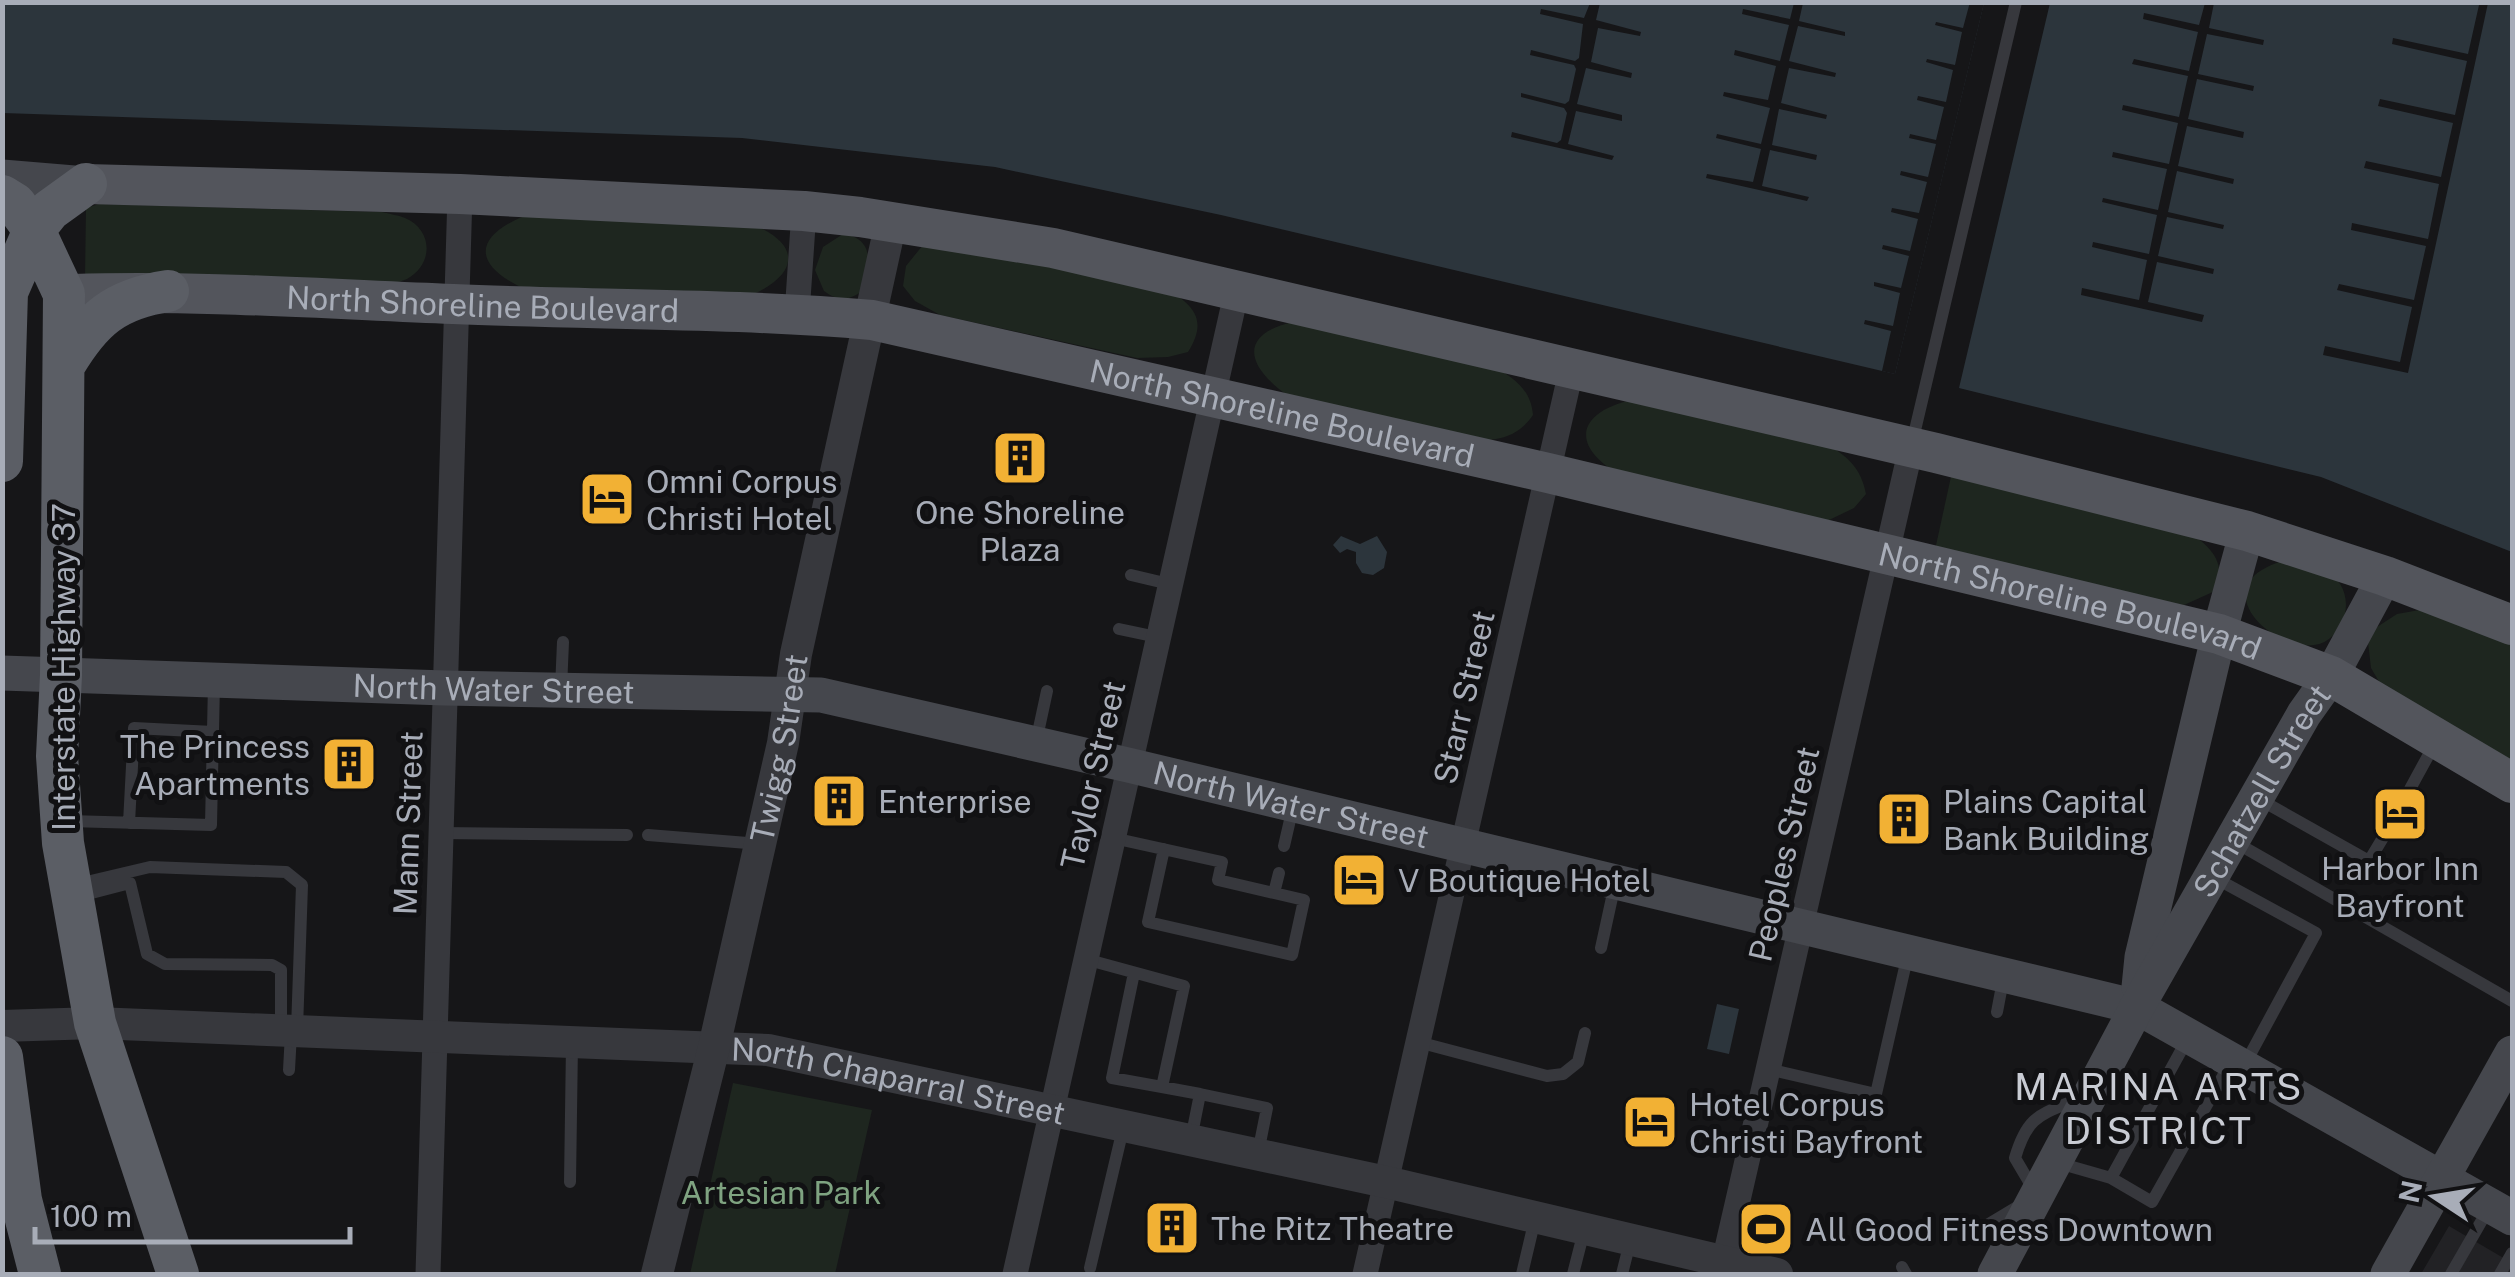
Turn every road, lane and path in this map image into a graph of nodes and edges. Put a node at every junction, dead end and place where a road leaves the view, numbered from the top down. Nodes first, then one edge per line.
1 (2016, 2) edge
2 (2, 177) edge
3 (86, 184) junction
4 (460, 194) junction
5 (2, 196) edge
6 (804, 212) junction
7 (892, 222) junction
8 (34, 230) junction
9 (1237, 290) junction
10 (168, 291) junction
11 (4, 292) edge
12 (69, 294) junction
13 (456, 304) junction
14 (797, 314) junction
15 (872, 320) junction
16 (65, 364) junction
17 (1572, 367) junction
18 (1212, 397) junction
19 (1911, 448) junction
20 (2, 461) edge
21 (1548, 473) junction
22 (2248, 531) junction
23 (1887, 555) junction
24 (1131, 576) dead end
25 (2386, 576) junction
26 (1169, 584) junction
27 (2512, 625) edge
28 (1118, 628) dead end
29 (2219, 634) junction
30 (1157, 637) junction
31 (562, 642) dead end
32 (2, 674) edge
33 (61, 675) junction
34 (2331, 676) junction
35 (214, 680) junction
36 (445, 688) junction
37 (561, 690) junction
38 (1047, 690) dead end
39 (790, 694) junction
40 (213, 732) junction
41 (2437, 738) junction
42 (1035, 744) junction
43 (1128, 764) junction
44 (2512, 783) edge
45 (2410, 789) dead end
46 (2257, 798) junction
47 (1294, 804) junction
48 (61, 820) junction
49 (129, 822) junction
50 (440, 832) junction
51 (627, 835) dead end
52 (648, 835) dead end
53 (2384, 836) dead end
54 (1112, 837) junction
55 (2233, 841) junction
56 (760, 844) junction
57 (1464, 845) junction
58 (1284, 846) dead end
59 (1164, 849) junction
60 (1278, 873) dead end
61 (2213, 877) junction
62 (1616, 881) junction
63 (71, 892) junction
64 (1274, 893) junction
65 (1801, 926) junction
66 (1601, 948) dead end
67 (1908, 952) junction
68 (1084, 959) junction
69 (1134, 973) junction
70 (2004, 975) junction
71 (2512, 1002) edge
72 (2137, 1006) junction
73 (1996, 1012) dead end
74 (95, 1023) junction
75 (2, 1026) edge
76 (290, 1031) junction
77 (2189, 1036) junction
78 (434, 1037) junction
79 (1579, 1039) dead end
80 (572, 1042) junction
81 (1418, 1042) junction
82 (714, 1047) junction
83 (2512, 1053) edge
84 (2, 1058) edge
85 (2238, 1063) junction
86 (1768, 1069) junction
87 (289, 1070) dead end
88 (1162, 1088) junction
89 (2091, 1093) junction
90 (1200, 1094) junction
91 (1050, 1112) junction
92 (1124, 1127) junction
93 (8, 1130) edge
94 (1190, 1141) junction
95 (1257, 1155) junction
96 (2055, 1162) junction
97 (2111, 1178) junction
98 (2441, 1178) junction
99 (570, 1182) dead end
100 (1386, 1182) junction
101 (2037, 1195) junction
102 (2502, 1212) edge
103 (1535, 1217) junction
104 (1584, 1228) junction
105 (1974, 1233) dead end
106 (1630, 1239) junction
107 (2512, 1253) edge
108 (1090, 1268) dead end
109 (1722, 1268) edge
110 (40, 1274) edge
111 (178, 1274) edge
112 (428, 1274) edge
113 (658, 1274) edge
114 (1015, 1274) edge
115 (1365, 1274) edge
116 (1522, 1274) edge
117 (1573, 1274) edge
118 (1622, 1274) edge
119 (1777, 1274) edge
120 (1995, 1274) edge
121 (2388, 1274) edge
122 (2451, 1274) edge
123 (2500, 1274) edge

1 - 19 lane
2 - 3 main road
3 - 4 main road
3 - 8 highway
4 - 6 main road
4 - 13 street, Mann Street
5 - 8 highway, Interstate Highway 37
6 - 7 main road
6 - 14 street
7 - 9 main road
7 - 15 street, Twigg Street
8 - 11 highway
8 - 12 highway, Interstate Highway 37
9 - 17 main road
9 - 18 street, Taylor Street
10 - 12 main road, North Shoreline Boulevard
10 - 13 main road, North Shoreline Boulevard
10 - 16 highway
11 - 12 main road, North Shoreline Boulevard
11 - 20 highway
12 - 16 highway, Interstate Highway 37
13 - 14 main road, North Shoreline Boulevard
13 - 36 street, Mann Street
14 - 15 main road, North Shoreline Boulevard
15 - 18 main road, North Shoreline Boulevard
15 - 39 street, Twigg Street
16 - 33 highway, Interstate Highway 37
17 - 19 main road
17 - 21 street, Starr Street
18 - 21 main road, North Shoreline Boulevard
18 - 26 street, Taylor Street
19 - 22 main road
19 - 23 street, Peoples Street
21 - 23 main road, North Shoreline Boulevard
21 - 57 street, Starr Street
22 - 25 main road
22 - 29 main road, Schatzell Street
23 - 29 main road, North Shoreline Boulevard
23 - 65 street, Peoples Street
24 - 26 lane
25 - 27 main road
25 - 34 main road, Schatzell Street
26 - 30 street, Taylor Street
28 - 30 lane
29 - 34 main road, North Shoreline Boulevard
29 - 72 main road, Schatzell Street
30 - 43 street, Taylor Street
31 - 37 lane
32 - 33 main road, North Water Street
33 - 35 main road, North Water Street
33 - 48 highway, Interstate Highway 37
34 - 41 main road, North Shoreline Boulevard
34 - 46 main road, Schatzell Street
35 - 36 main road, North Water Street
35 - 40 lane
36 - 37 main road, North Water Street
36 - 50 street, Mann Street
37 - 39 main road, North Water Street
38 - 42 lane
39 - 42 main road, North Water Street
39 - 56 street, Twigg Street
40 - 49 lane
40 - 49 lane
41 - 44 main road, North Shoreline Boulevard
41 - 45 lane
42 - 43 main road, North Water Street
43 - 47 main road, North Water Street
43 - 54 street, Taylor Street
46 - 53 lane
46 - 55 main road, Schatzell Street
47 - 57 main road, North Water Street
47 - 58 lane
48 - 49 lane
48 - 63 highway, Interstate Highway 37
50 - 51 lane
50 - 78 street, Mann Street
52 - 56 lane
54 - 59 lane
54 - 68 street, Taylor Street
55 - 61 main road, Schatzell Street
55 - 71 lane
56 - 82 street, Twigg Street
57 - 62 main road, North Water Street
57 - 81 street, Starr Street
59 - 64 lane
59 - 64 lane
60 - 64 lane
61 - 72 main road, Schatzell Street
61 - 85 lane
62 - 65 main road, North Water Street
62 - 66 lane
63 - 74 highway, Interstate Highway 37
63 - 76 lane
63 - 76 lane
65 - 67 main road, North Water Street
65 - 86 street, Peoples Street
67 - 70 main road, North Water Street
67 - 86 lane
68 - 69 lane
68 - 91 street, Taylor Street
69 - 88 lane
69 - 88 lane
70 - 72 main road, North Water Street
70 - 73 lane
72 - 77 main road, North Water Street
72 - 89 main road, Schatzell Street
74 - 75 street, North Chaparral Street
74 - 76 street, North Chaparral Street
74 - 111 highway, Interstate Highway 37
76 - 78 street, North Chaparral Street
76 - 87 lane
77 - 85 main road, North Water Street
77 - 97 lane
78 - 80 street, North Chaparral Street
78 - 112 street, Mann Street
79 - 81 lane
80 - 82 street, North Chaparral Street
80 - 99 lane
81 - 100 street, Starr Street
82 - 91 street, North Chaparral Street
82 - 113 street, Twigg Street
83 - 98 main road
84 - 93 highway
85 - 97 lane
85 - 98 main road, North Water Street
86 - 109 street, Peoples Street
88 - 90 lane
89 - 96 main road, Schatzell Street
89 - 101 lane
90 - 94 lane
90 - 95 lane
91 - 92 street, North Chaparral Street
91 - 114 street, Taylor Street
92 - 94 street, North Chaparral Street
92 - 108 lane
93 - 110 highway
94 - 95 street, North Chaparral Street
95 - 100 street, North Chaparral Street
96 - 97 lane
96 - 101 main road, Schatzell Street
98 - 102 main road, North Water Street
98 - 121 main road
100 - 103 street, North Chaparral Street
100 - 115 street, Starr Street
101 - 105 lane
101 - 120 main road, Schatzell Street
102 - 122 lane
103 - 104 street, North Chaparral Street
103 - 116 lane
104 - 106 street, North Chaparral Street
104 - 117 lane
106 - 109 street, North Chaparral Street
106 - 118 lane
107 - 123 lane
109 - 119 street, North Chaparral Street

